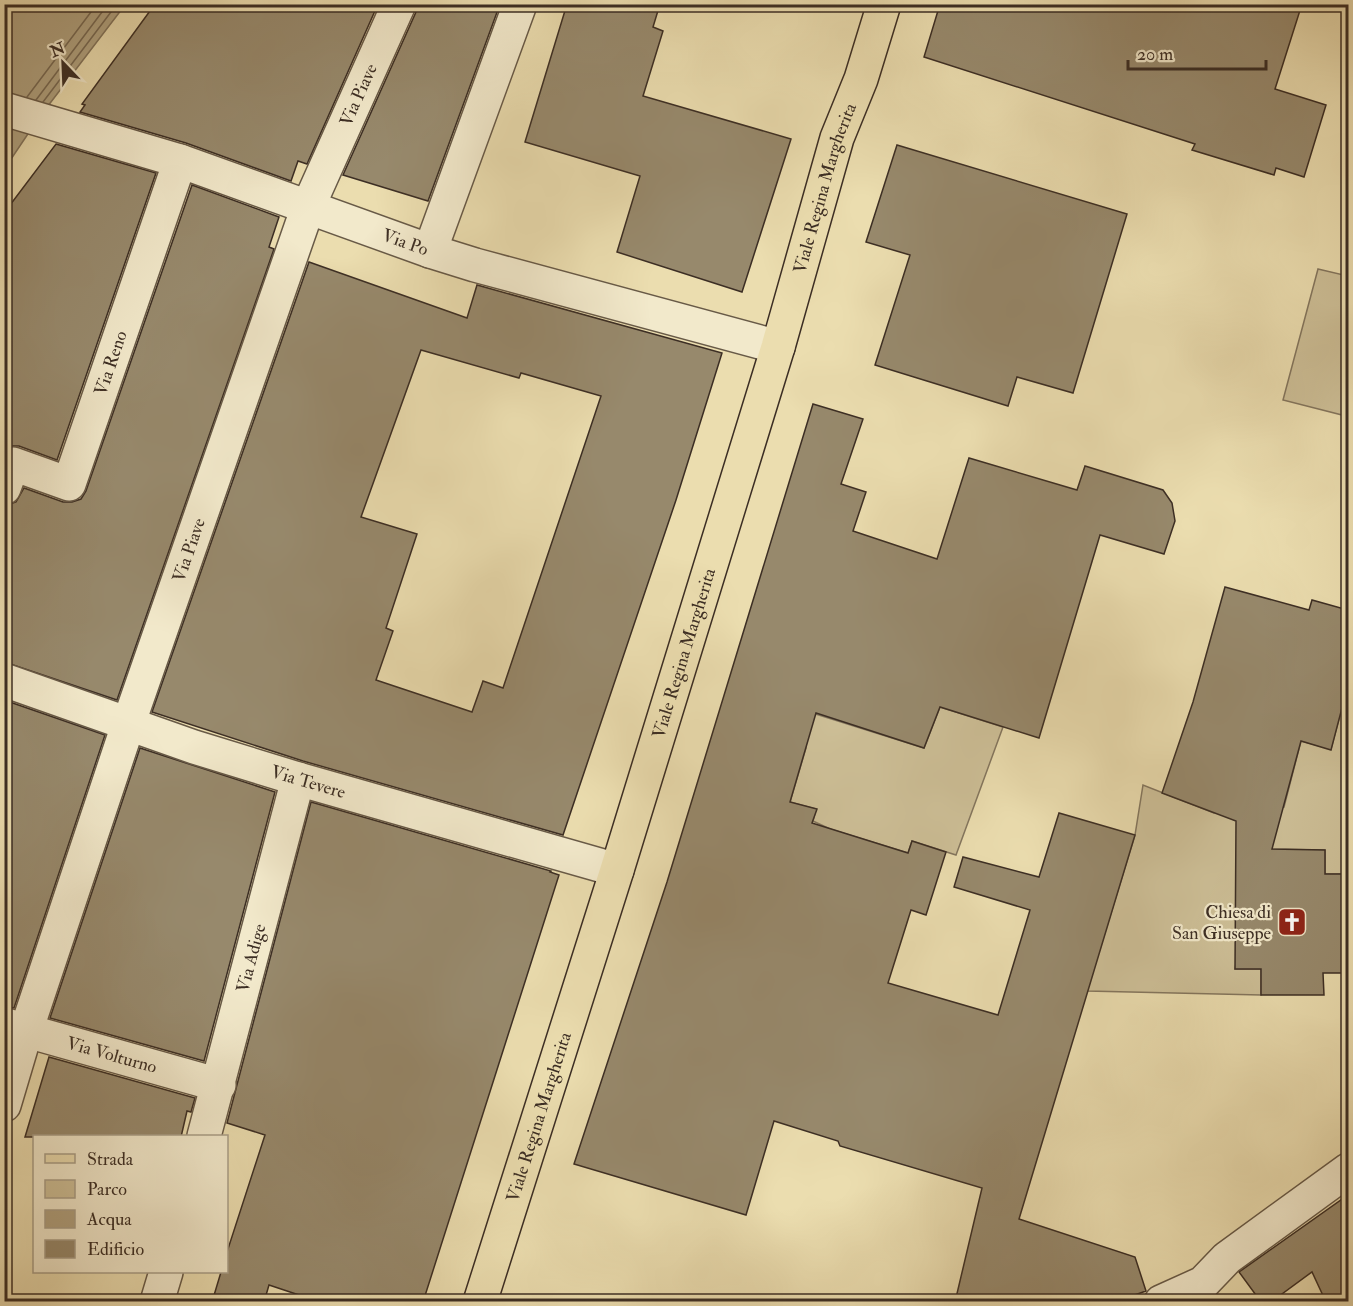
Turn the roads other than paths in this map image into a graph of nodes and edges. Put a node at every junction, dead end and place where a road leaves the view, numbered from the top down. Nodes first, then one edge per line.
1 (399, 4) edge
2 (520, 4) edge
3 (884, 4) edge
4 (4, 109) edge
5 (180, 161) junction
6 (308, 207) junction
7 (430, 251) junction
8 (778, 347) junction
9 (4, 488) edge
10 (4, 680) edge
11 (129, 722) junction
12 (298, 779) junction
13 (617, 870) junction
14 (15, 1028) edge
15 (219, 1085) junction
16 (4, 1105) edge
17 (205, 1135) edge
18 (1348, 1170) edge
19 (166, 1273) edge
20 (158, 1302) edge
21 (480, 1302) edge
22 (1161, 1302) edge

1 - 6 street, Via Piave
2 - 7 street
3 - 8 main road, Viale Regina Margherita
4 - 5 street, Via Po
5 - 6 street, Via Po
5 - 9 street, Via Reno
6 - 7 street, Via Po
6 - 11 street, Via Piave
7 - 8 street, Via Po
8 - 13 main road, Viale Regina Margherita
10 - 11 street, Via Tevere
11 - 12 street, Via Tevere
11 - 14 street, Via Piave
12 - 13 street, Via Tevere
12 - 15 street, Via Adige
13 - 21 main road, Viale Regina Margherita
14 - 15 street, Via Volturno
14 - 16 street, Via Piave
15 - 17 street, Via Adige
18 - 22 street
19 - 20 street

